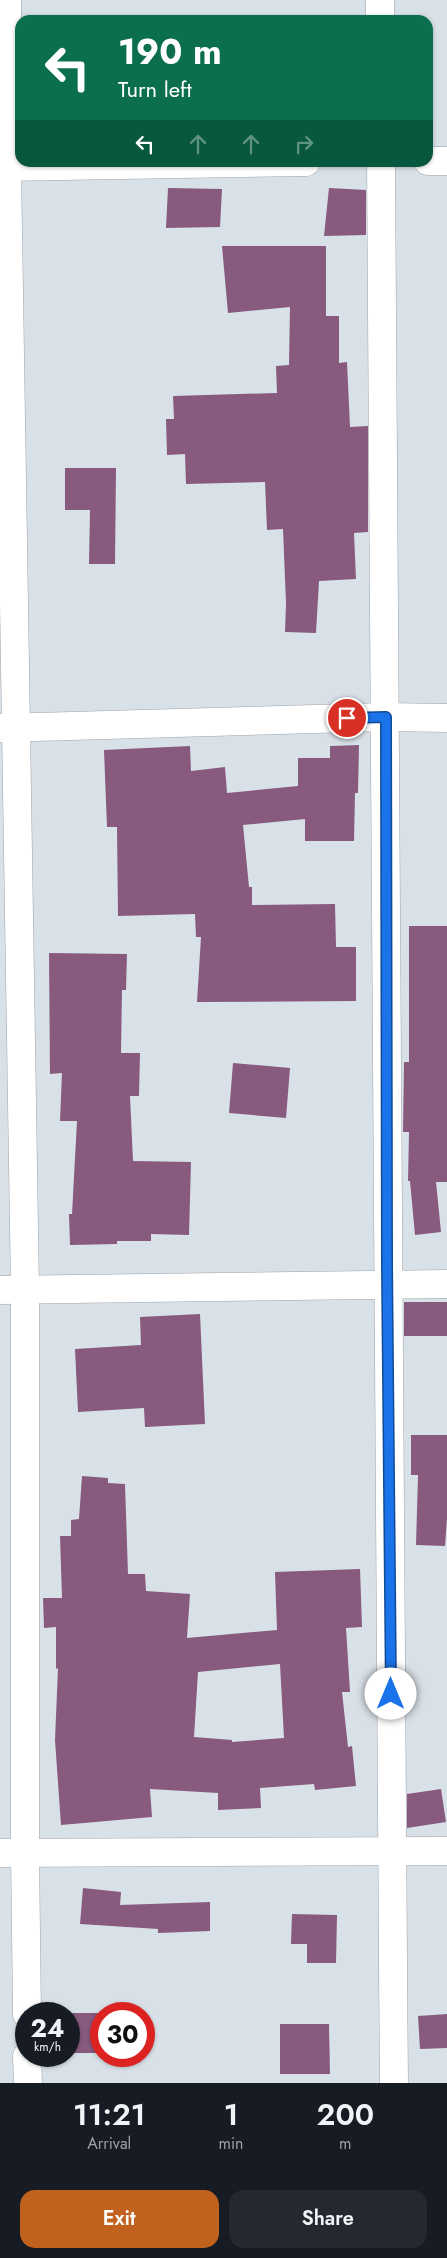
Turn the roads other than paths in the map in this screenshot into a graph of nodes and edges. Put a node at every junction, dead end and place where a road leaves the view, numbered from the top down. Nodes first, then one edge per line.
1 (7, 0) edge
2 (380, 0) edge
3 (380, 15) edge
4 (433, 161) edge
5 (447, 161) edge
6 (3, 167) edge
7 (381, 167) edge
8 (386, 717) junction
9 (447, 718) edge
10 (7, 728) edge
11 (387, 1283) junction
12 (447, 1284) edge
13 (12, 1290) edge
14 (392, 1851) junction
15 (447, 1851) edge
16 (12, 1852) edge
17 (26, 2002) edge
18 (27, 2067) edge
19 (28, 2083) edge
20 (394, 2083) edge

1 - 6 street
2 - 3 street
4 - 5 street
6 - 10 street
7 - 8 street
8 - 9 street
8 - 10 street
8 - 11 street
10 - 13 street
11 - 12 street
11 - 13 street
11 - 14 street
13 - 16 street
14 - 15 street
14 - 16 street
14 - 20 street
16 - 17 street
18 - 19 street

